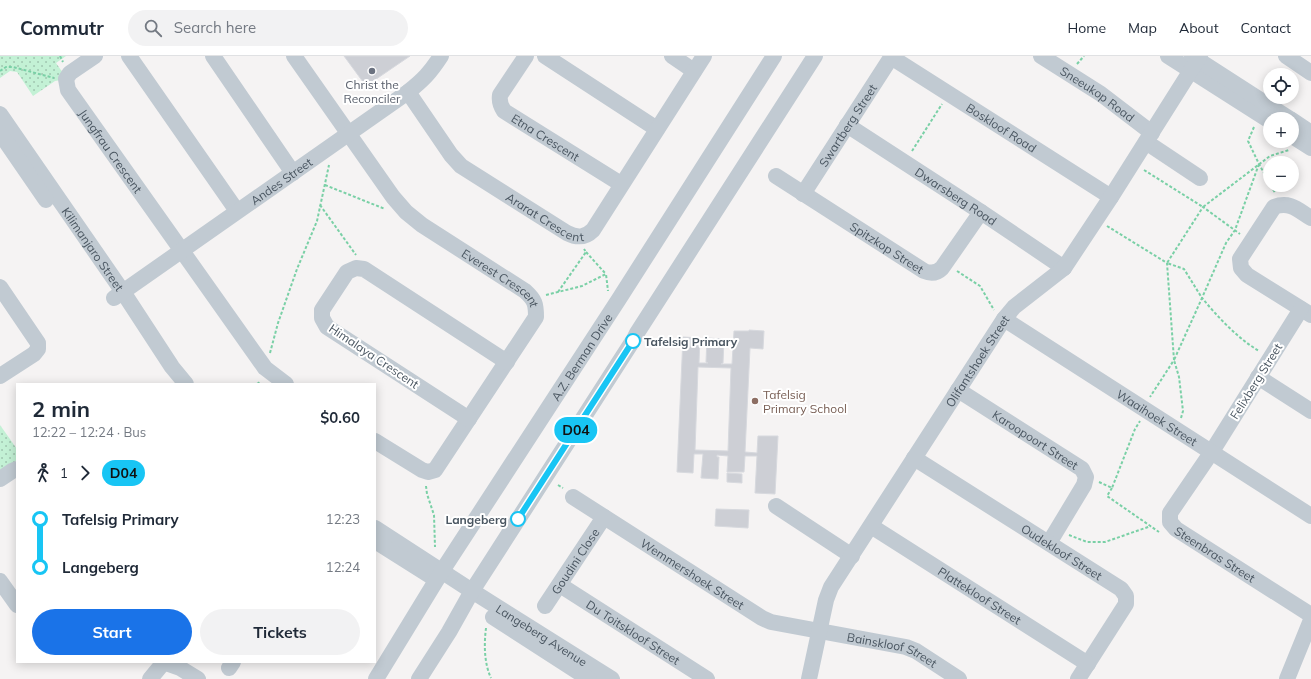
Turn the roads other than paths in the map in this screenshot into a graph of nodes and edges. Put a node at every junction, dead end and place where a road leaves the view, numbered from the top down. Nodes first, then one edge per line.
1 (95, 56) edge
2 (129, 56) edge
3 (213, 56) edge
4 (294, 56) edge
5 (442, 56) edge
6 (526, 56) edge
7 (545, 56) edge
8 (672, 56) edge
9 (704, 56) edge
10 (774, 56) edge
11 (815, 56) edge
12 (891, 56) edge
13 (1041, 56) edge
14 (1168, 56) edge
15 (1286, 56) edge
16 (1195, 61) edge
17 (694, 71) junction
18 (1311, 73) edge
19 (408, 92) junction
20 (1278, 112) edge
21 (0, 114) edge
22 (1263, 116) edge
23 (848, 125) junction
24 (657, 129) junction
25 (0, 133) edge
26 (348, 134) junction
27 (1149, 138) junction
28 (293, 173) junction
29 (776, 176) dead end
30 (1200, 178) dead end
31 (621, 184) junction
32 (803, 194) junction
33 (1111, 197) junction
34 (238, 211) junction
35 (981, 212) junction
36 (1311, 218) edge
37 (182, 250) junction
38 (1064, 268) junction
39 (0, 287) edge
40 (118, 295) junction
41 (1306, 312) edge
42 (1000, 317) junction
43 (507, 362) junction
44 (0, 376) edge
45 (1258, 377) junction
46 (173, 383) edge
47 (185, 383) edge
48 (285, 383) edge
49 (958, 390) junction
50 (1311, 412) edge
51 (469, 419) junction
52 (376, 442) edge
53 (1210, 453) junction
54 (914, 458) junction
55 (16, 469) edge
56 (0, 479) edge
57 (573, 497) dead end
58 (776, 506) dead end
59 (1311, 516) edge
60 (604, 517) junction
61 (871, 526) junction
62 (376, 529) edge
63 (1053, 536) junction
64 (376, 542) edge
65 (852, 556) junction
66 (439, 576) junction
67 (0, 581) edge
68 (560, 584) junction
69 (469, 595) junction
70 (16, 604) edge
71 (545, 606) dead end
72 (1311, 615) edge
73 (1311, 620) edge
74 (820, 631) junction
75 (162, 663) edge
76 (166, 663) edge
77 (1088, 664) junction
78 (150, 679) edge
79 (198, 679) edge
80 (376, 679) edge
81 (419, 679) edge
82 (589, 679) edge
83 (612, 679) edge
84 (706, 679) edge
85 (809, 679) edge
86 (958, 679) edge
87 (1078, 679) edge
88 (1287, 679) edge

1 - 37 street, Jungfrau Crescent
2 - 34 street
3 - 28 street
4 - 26 street, Everest Crescent
5 - 19 street, Andes Street
6 - 31 street, Etna Crescent
7 - 24 street
8 - 17 street
9 - 17 street, Ararat Crescent
10 - 66 street, A.Z. Berman Drive
11 - 69 street
12 - 23 street, Swartberg Street
12 - 33 street, Boskloof Road
13 - 27 street, Sneeukop Road
14 - 16 street
15 - 18 street
16 - 20 street
16 - 22 street
16 - 27 street, Olifantshoek Street
17 - 24 street, Ararat Crescent
19 - 26 street, Andes Street
19 - 31 street, Ararat Crescent
21 - 40 street, Kilimanjaro Street
23 - 32 street, Swartberg Street
23 - 35 street, Dwarsberg Road
24 - 31 street, Ararat Crescent
25 - 40 street, Kilimanjaro Street
26 - 28 street, Andes Street
26 - 43 street, Everest Crescent
27 - 30 street, Sneeukop Road
27 - 33 street, Olifantshoek Street
28 - 34 street, Andes Street
29 - 32 street, Spitzkop Street
32 - 35 street, Spitzkop Street
33 - 38 street, Olifantshoek Street
34 - 37 street, Andes Street
35 - 38 street, Dwarsberg Road
36 - 41 street
37 - 40 street, Andes Street
37 - 48 street
38 - 42 street, Olifantshoek Street
39 - 44 street
40 - 46 street, Kilimanjaro Street
40 - 47 street, Kilimanjaro Street
41 - 45 street, Felixberg Street
42 - 49 street, Olifantshoek Street
42 - 53 street, Waaihoek Street
43 - 51 street, Everest Crescent
43 - 51 street, Himalaya Crescent
45 - 50 street
45 - 53 street, Felixberg Street
49 - 54 street, Olifantshoek Street
49 - 63 street, Karoopoort Street
51 - 52 street, Everest Crescent
53 - 59 street, Waaihoek Street
53 - 72 street, Steenbras Street
54 - 61 street, Olifantshoek Street
54 - 63 street, Oudekloof Street
55 - 56 street
57 - 60 street, Wemmershoek Street
58 - 65 street
60 - 68 street, Goudini Close
60 - 74 street, Wemmershoek Street
61 - 65 street, Olifantshoek Street
61 - 77 street, Plattekloof Street
62 - 66 street
63 - 77 street, Oudekloof Street
64 - 66 street
65 - 74 street, Olifantshoek Street
66 - 69 street
66 - 80 street, A.Z. Berman Drive
67 - 70 street
68 - 71 street, Goudini Close
68 - 84 street, Du Toitskloof Street
69 - 81 street
69 - 82 street, Langeberg Avenue
69 - 83 street, Langeberg Avenue
73 - 88 street
74 - 85 street, Olifantshoek Street
74 - 86 street, Bainskloof Street
75 - 78 street
76 - 79 street
77 - 87 street, Oudekloof Street

